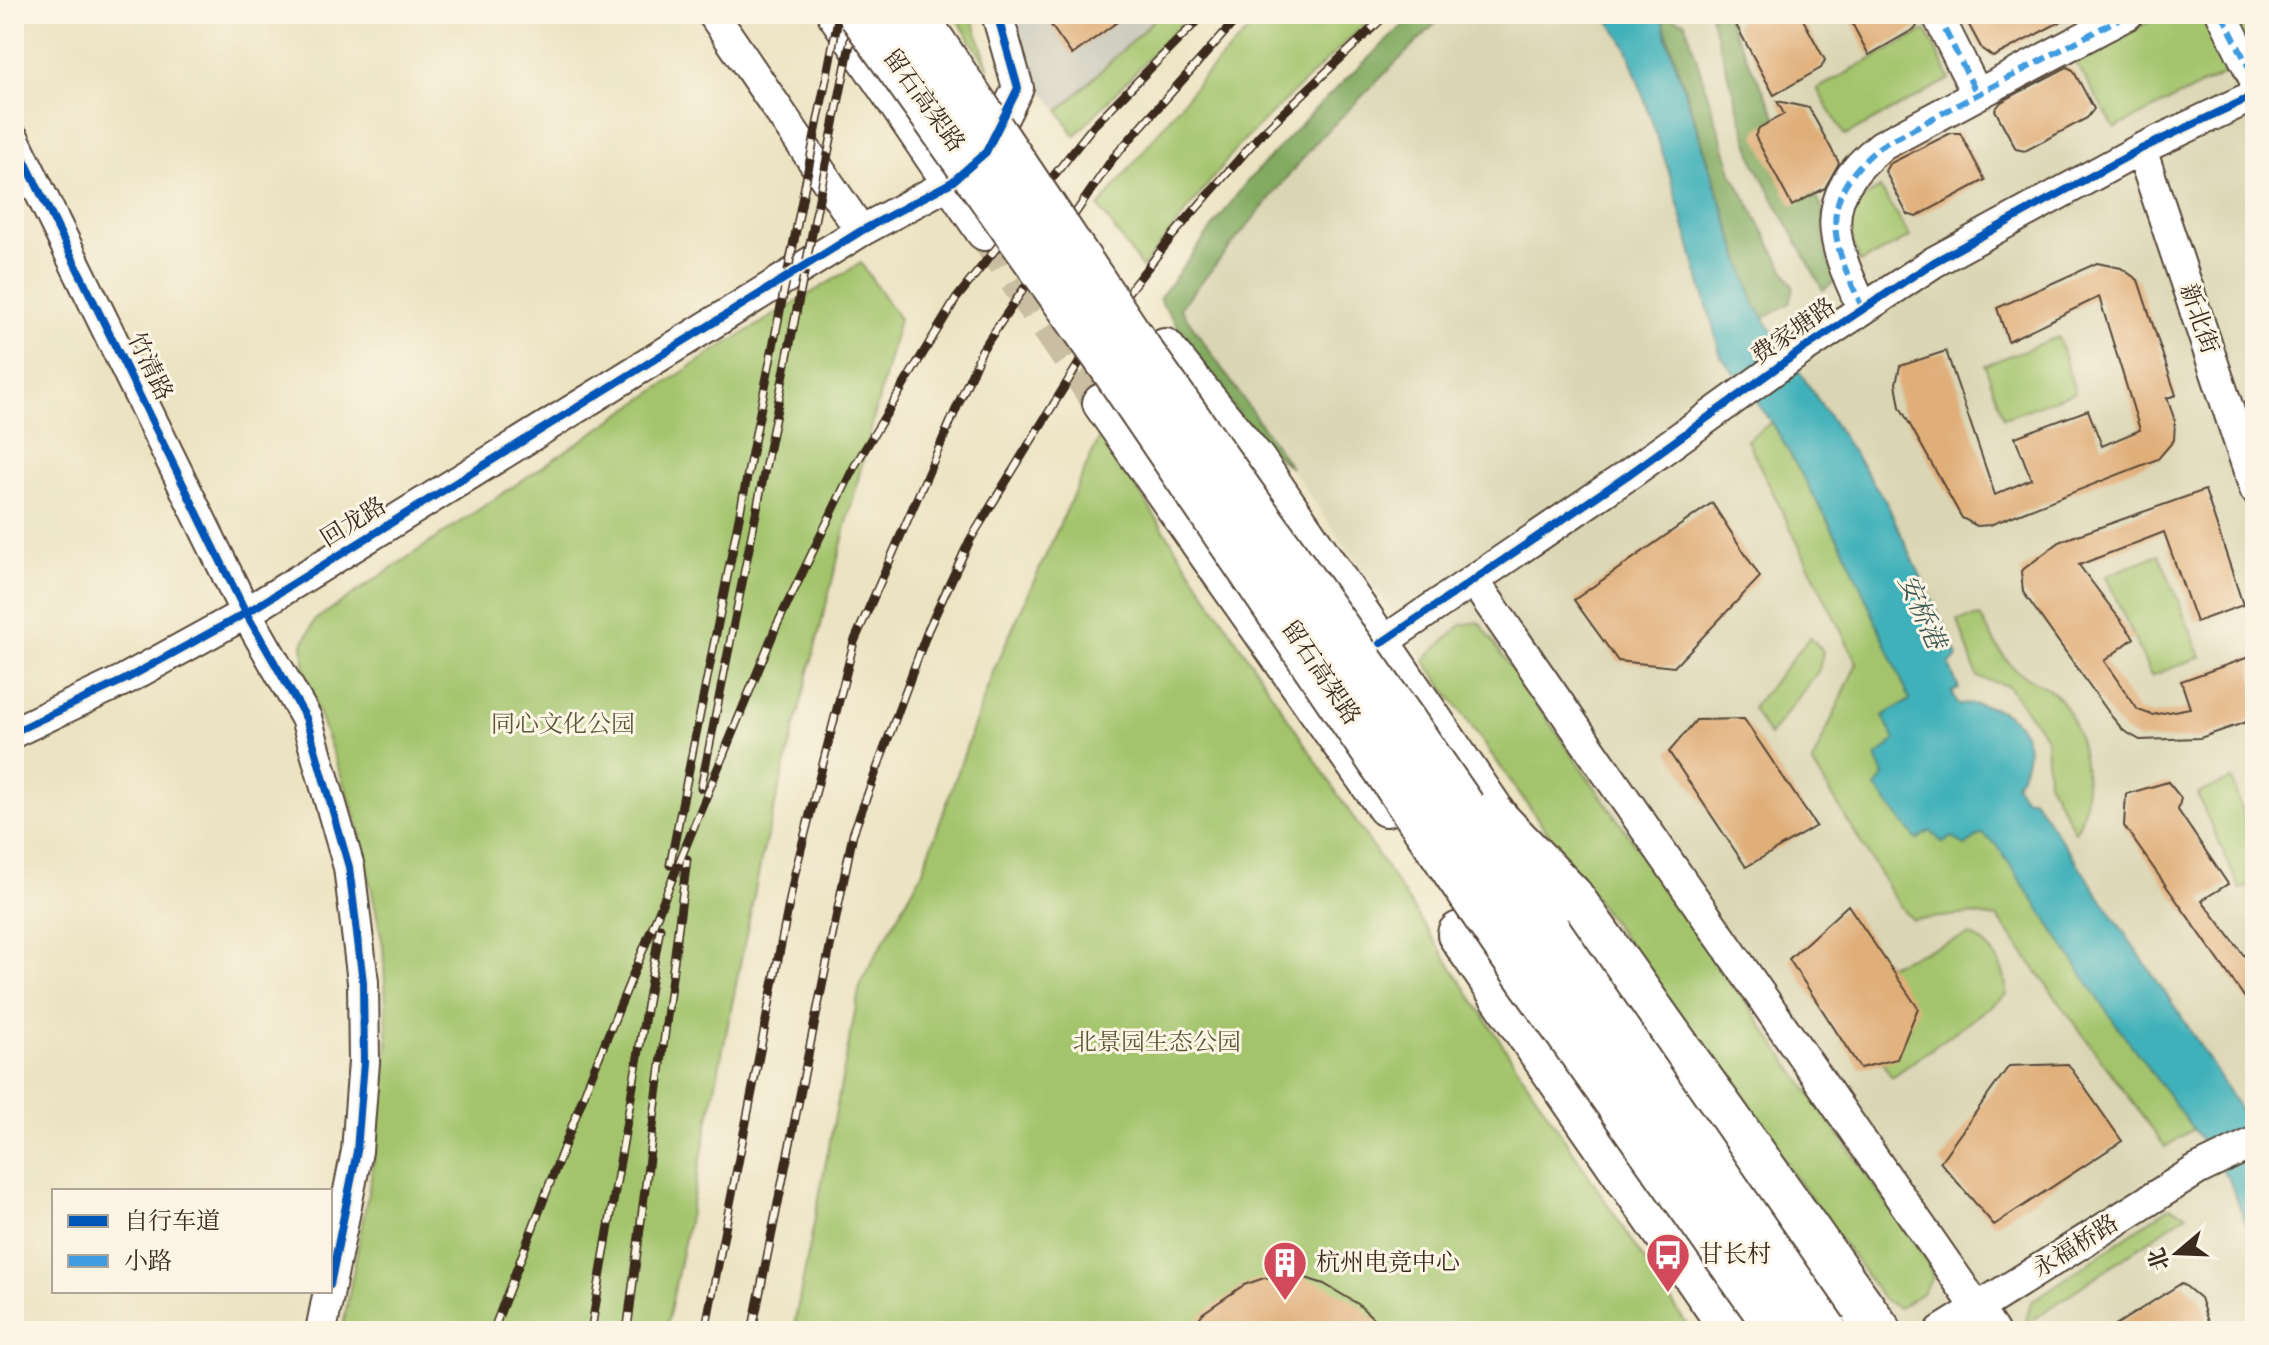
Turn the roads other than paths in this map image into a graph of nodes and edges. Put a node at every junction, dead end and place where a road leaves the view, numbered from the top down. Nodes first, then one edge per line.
1 (713, 14) edge
2 (837, 14) edge
3 (861, 14) edge
4 (914, 14) edge
5 (939, 14) edge
6 (997, 14) edge
7 (1937, 14) edge
8 (2128, 14) edge
9 (2222, 14) edge
10 (2255, 80) edge
11 (1977, 94) junction
12 (2255, 95) edge
13 (1012, 133) junction
14 (14, 139) edge
15 (2141, 149) junction
16 (952, 182) junction
17 (861, 231) junction
18 (985, 231) tunnel mouth
19 (1863, 309) junction
20 (1165, 348) dead end
21 (1102, 403) tunnel mouth
22 (2255, 489) edge
23 (1474, 581) junction
24 (246, 613) junction
25 (1381, 643) junction
26 (14, 732) edge
27 (1387, 736) junction
28 (2255, 1142) edge
29 (332, 1273) edge
30 (328, 1293) edge
31 (1985, 1320) edge
32 (321, 1331) edge
33 (1734, 1331) edge
34 (1760, 1331) edge
35 (1780, 1331) edge
36 (1825, 1331) edge
37 (1857, 1331) edge
38 (1879, 1331) edge
39 (1941, 1331) edge

1 - 17 street
2 - 16 main road
3 - 27 highway, 留石高架路, bridge
4 - 27 highway, 留石高架路, bridge
5 - 13 main road
6 - 13 street, 回龙路
7 - 11 street
8 - 11 street
9 - 10 street
11 - 19 street
12 - 15 street, 费家塘路
13 - 16 street, 回龙路
14 - 24 street, 竹清路
15 - 19 street, 费家塘路
15 - 22 street, 新北街
16 - 17 street, 回龙路
16 - 18 main road
17 - 24 street, 回龙路
19 - 23 street, 费家塘路
20 - 25 main road
21 - 34 main road
23 - 25 street, 费家塘路
23 - 31 street
24 - 26 street, 回龙路
24 - 29 street, 竹清路
25 - 37 main road
27 - 33 highway, bridge
27 - 35 highway, 留石高架路, bridge
27 - 36 highway, 留石高架路, bridge
27 - 38 highway, bridge
28 - 31 street, 永福桥路
30 - 32 street, 竹清路
31 - 39 street, 永福桥路

